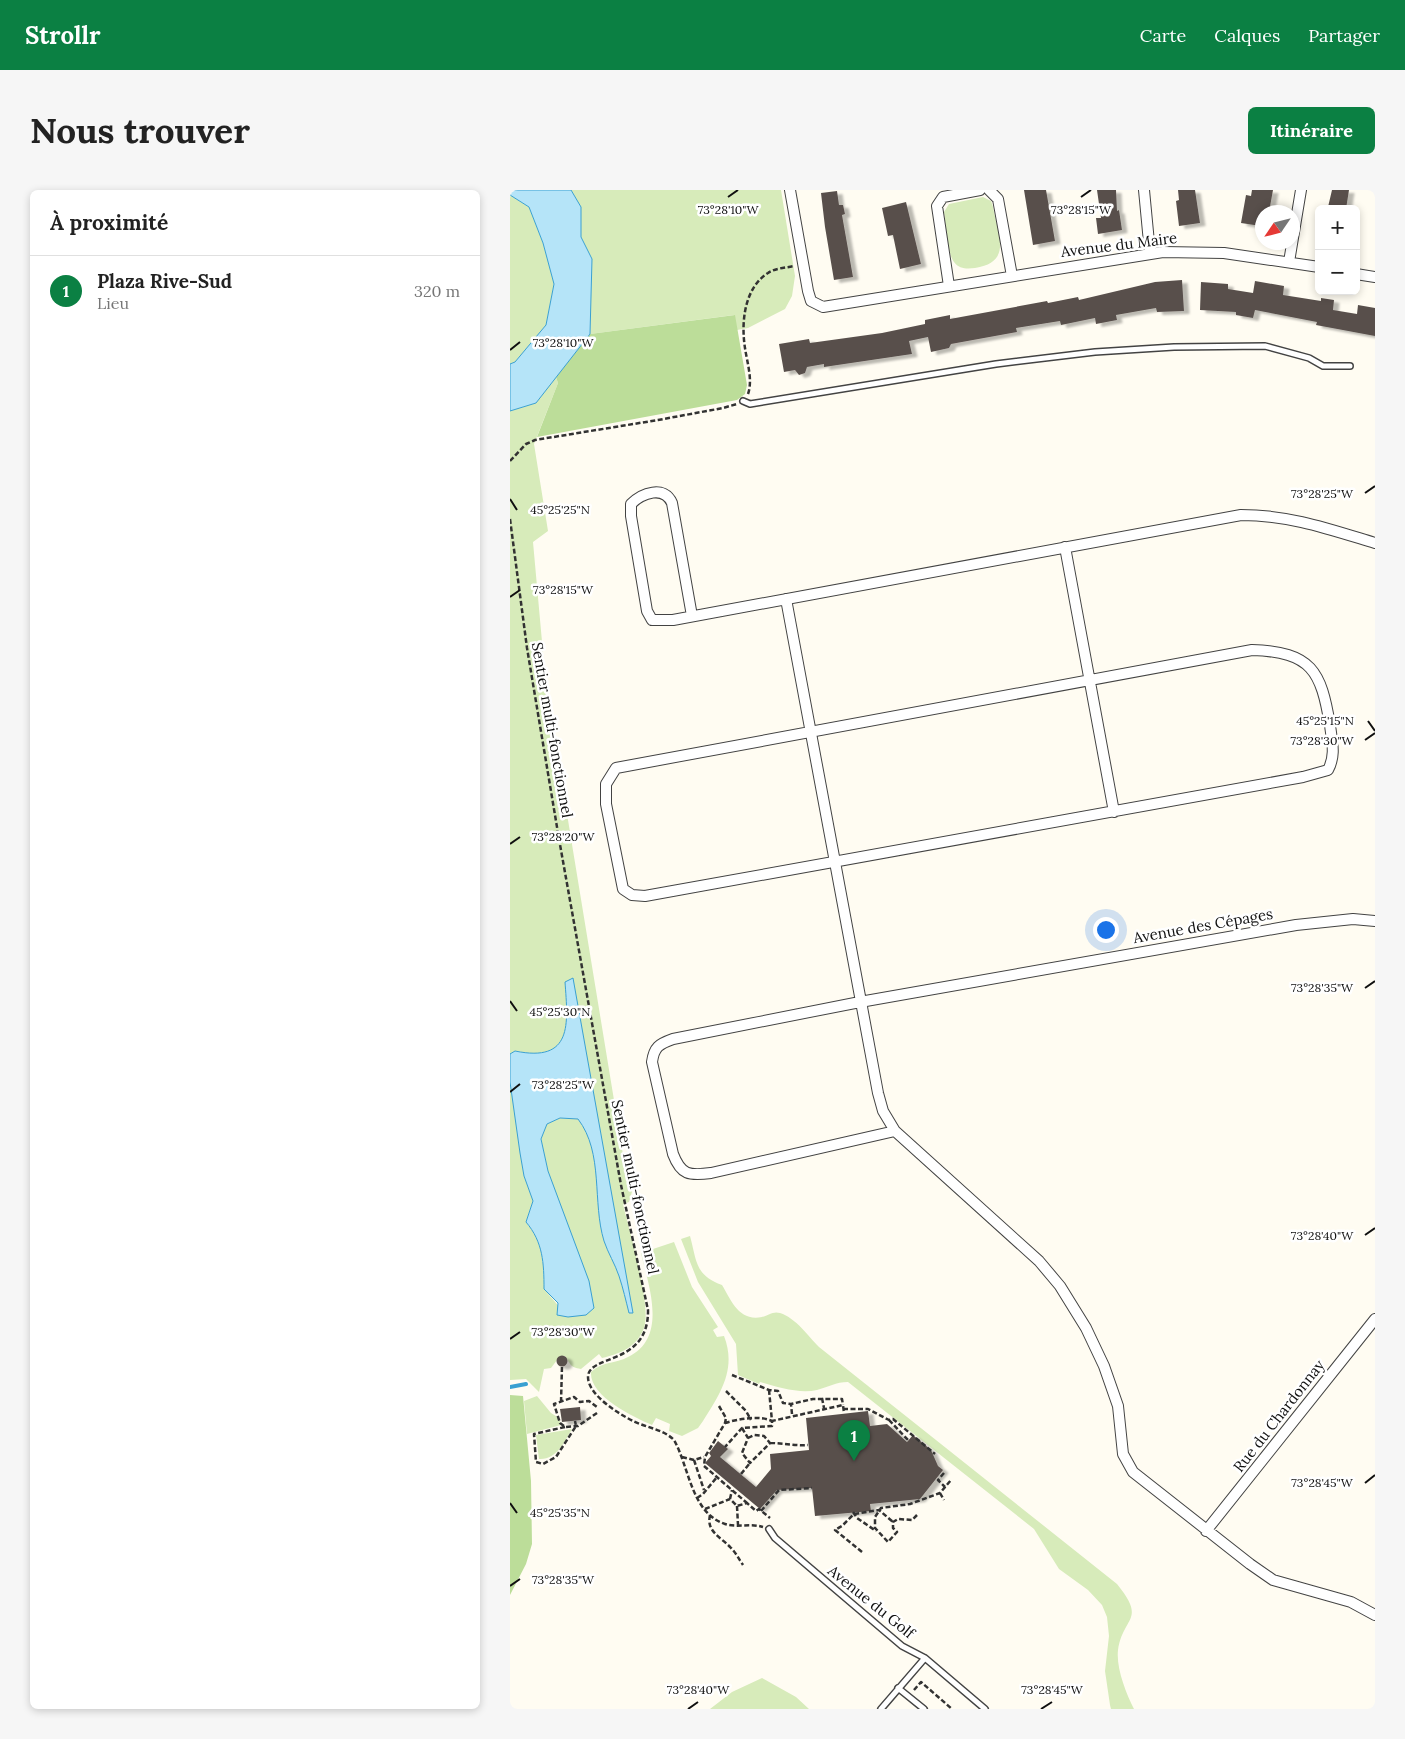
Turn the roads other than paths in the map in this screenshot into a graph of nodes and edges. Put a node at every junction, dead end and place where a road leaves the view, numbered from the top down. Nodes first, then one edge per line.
1 (790, 190) edge
2 (980, 190) edge
3 (989, 190) edge
4 (1144, 190) edge
5 (1301, 190) edge
6 (1150, 253) junction
7 (1289, 262) junction
8 (1315, 266) edge
9 (1360, 275) edge
10 (1012, 276) junction
11 (1375, 277) edge
12 (949, 286) junction
13 (1350, 366) dead end
14 (743, 401) road end
15 (1375, 543) edge
16 (1065, 547) junction
17 (786, 599) junction
18 (692, 616) junction
19 (1089, 679) junction
20 (811, 730) junction
21 (1114, 812) junction
22 (835, 863) junction
23 (1375, 921) edge
24 (860, 1002) junction
25 (895, 1131) junction
26 (1375, 1319) edge
27 (769, 1529) dead end
28 (1206, 1531) junction
29 (1375, 1615) edge
30 (925, 1658) junction
31 (898, 1688) junction
32 (881, 1709) edge
33 (924, 1709) edge
34 (985, 1709) edge

1 - 12 street, Avenue du Maire
2 - 12 street
3 - 10 street
4 - 6 street
5 - 7 street
6 - 7 street, Avenue du Maire
6 - 10 street, Avenue du Maire
7 - 8 street, Avenue du Maire
9 - 11 street
10 - 12 street, Avenue du Maire
13 - 14 lane
15 - 16 street
16 - 17 street
16 - 19 street
17 - 18 street
17 - 20 street
18 - 18 street
19 - 20 street
19 - 21 street
19 - 21 street
20 - 22 street
20 - 22 street
21 - 22 street
22 - 24 street
23 - 24 street, Avenue des Cépages
24 - 25 street
24 - 25 street, Avenue des Cépages
25 - 28 street
26 - 28 street, Rue du Chardonnay
27 - 30 lane, Avenue du Golf
28 - 29 street
30 - 31 lane
30 - 34 lane, Avenue du Golf
31 - 32 lane
31 - 33 lane

